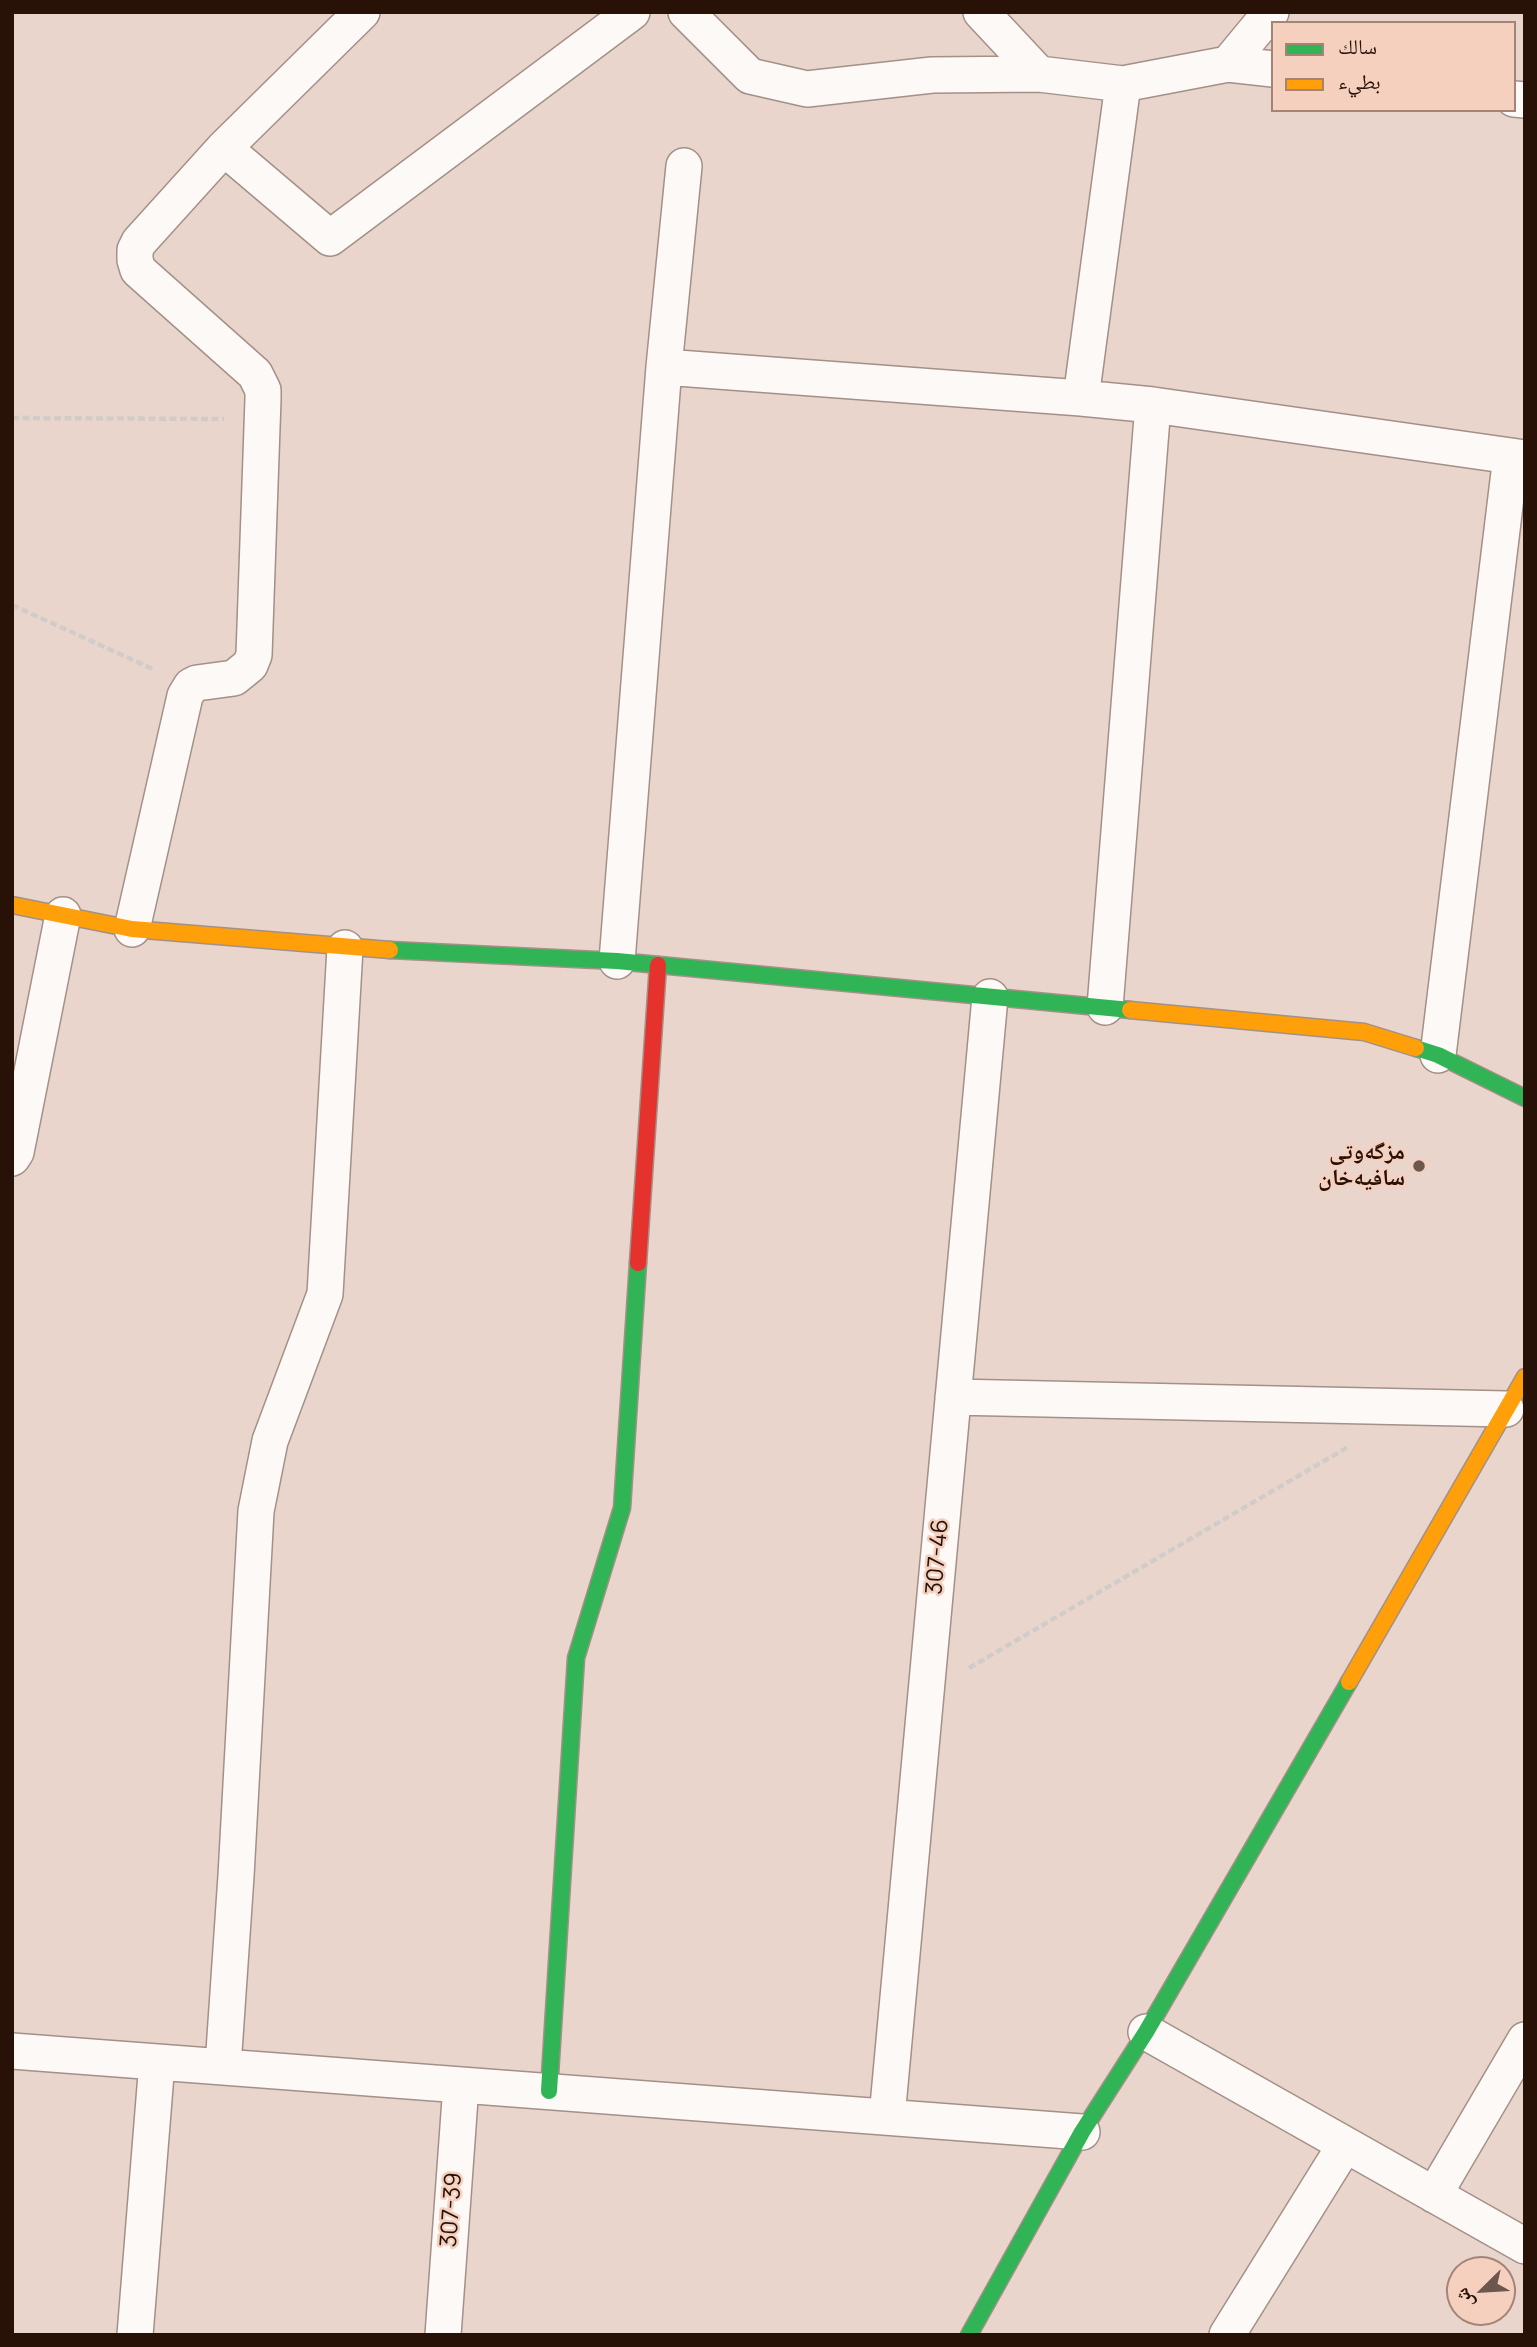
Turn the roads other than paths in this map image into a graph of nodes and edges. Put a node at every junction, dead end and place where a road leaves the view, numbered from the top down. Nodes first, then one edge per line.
1 (362, 12) edge
2 (632, 12) edge
3 (686, 12) edge
4 (981, 12) edge
5 (1271, 12) edge
6 (1228, 64) junction
7 (1271, 69) edge
8 (1039, 74) junction
9 (1123, 84) junction
10 (224, 148) junction
11 (684, 166) dead end
12 (664, 367) junction
13 (1081, 398) junction
14 (1153, 405) junction
15 (1518, 457) edge
16 (12, 905) edge
17 (63, 915) junction
18 (132, 929) junction
19 (345, 948) junction
20 (617, 961) junction
21 (658, 965) junction
22 (990, 997) junction
23 (1105, 1007) junction
24 (1438, 1055) junction
25 (1525, 1098) edge
26 (12, 1158) edge
27 (1525, 1377) edge
28 (953, 1397) junction
29 (1506, 1409) junction
30 (1146, 2032) junction
31 (1525, 2040) edge
32 (12, 2052) edge
33 (157, 2062) junction
34 (223, 2066) junction
35 (461, 2085) junction
36 (549, 2091) junction
37 (887, 2117) junction
38 (1082, 2132) junction
39 (1345, 2145) junction
40 (1434, 2195) junction
41 (1525, 2246) edge
42 (135, 2335) edge
43 (443, 2335) edge
44 (969, 2335) edge
45 (1227, 2335) edge

1 - 10 street
2 - 10 street
3 - 8 street
4 - 8 street
5 - 6 street
6 - 7 street
6 - 9 street
8 - 9 street
9 - 13 street
10 - 18 street
11 - 12 street
12 - 13 street
12 - 20 street
13 - 14 street
14 - 15 street
14 - 23 street
15 - 24 street
16 - 17 street
17 - 18 street
17 - 26 street
18 - 19 street
19 - 20 street
19 - 34 street
20 - 21 street
21 - 22 street
21 - 36 street
22 - 23 street
22 - 28 street, 307-46
23 - 24 street
24 - 25 street
27 - 29 street
28 - 29 street
28 - 37 street, 307-46
29 - 30 street
30 - 38 street
30 - 39 street
31 - 40 street
32 - 33 street
33 - 34 street
33 - 42 street
34 - 35 street
35 - 36 street
35 - 43 street, 307-39
36 - 37 street
37 - 38 street
38 - 44 street
39 - 40 street
39 - 45 street
40 - 41 street

